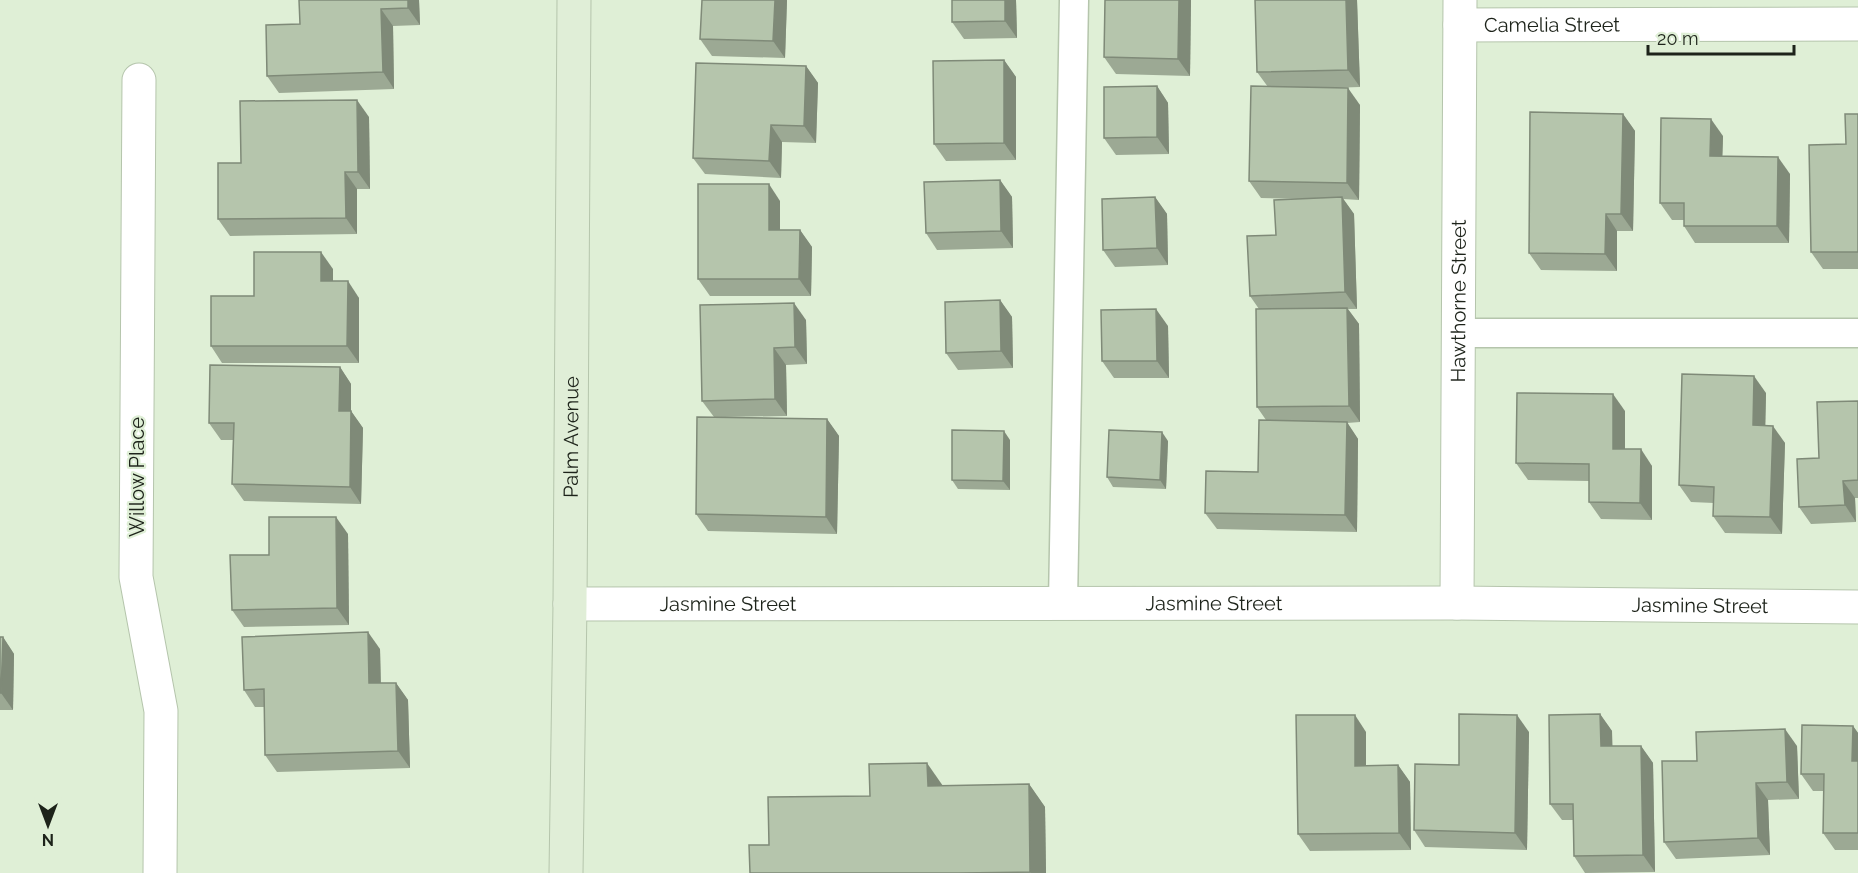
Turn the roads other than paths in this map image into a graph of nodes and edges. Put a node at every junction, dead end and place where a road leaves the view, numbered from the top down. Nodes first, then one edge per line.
1 (574, 0) edge
2 (1074, 0) edge
3 (1460, 12) edge
4 (1858, 24) edge
5 (139, 80) dead end
6 (1458, 333) junction
7 (1858, 333) edge
8 (1063, 603) junction
9 (1457, 603) junction
10 (570, 604) junction
11 (1858, 607) edge
12 (160, 873) edge
13 (566, 873) edge

1 - 10 main road, Palm Avenue
2 - 8 lane
3 - 4 street, Camelia Street
3 - 6 street, Hawthorne Street
5 - 12 street, Willow Place
6 - 7 lane
6 - 9 street, Hawthorne Street
8 - 9 street, Jasmine Street
8 - 10 street, Jasmine Street
9 - 11 street, Jasmine Street
10 - 13 main road, Palm Avenue

